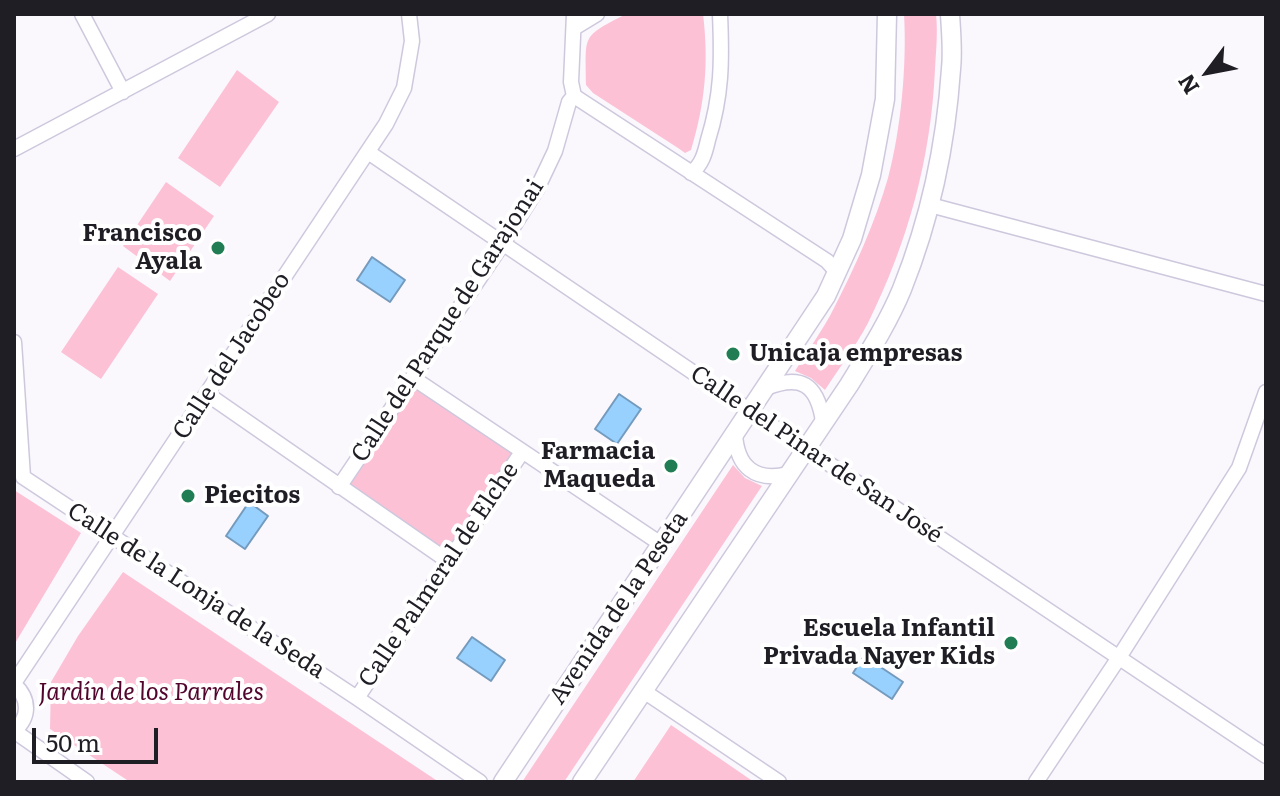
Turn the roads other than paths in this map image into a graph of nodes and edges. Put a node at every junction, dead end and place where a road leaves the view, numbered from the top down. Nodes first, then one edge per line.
1 (82, 14) edge
2 (268, 14) edge
3 (409, 14) edge
4 (597, 14) edge
5 (720, 14) edge
6 (887, 14) edge
7 (950, 14) edge
8 (574, 21) edge
9 (123, 92) junction
10 (574, 96) junction
11 (14, 149) edge
12 (368, 152) junction
13 (691, 173) junction
14 (930, 205) junction
15 (503, 243) junction
16 (837, 272) junction
17 (1266, 294) edge
18 (14, 342) edge
19 (413, 378) junction
20 (766, 388) junction
21 (1266, 392) edge
22 (207, 394) junction
23 (750, 411) junction
24 (823, 421) junction
25 (735, 434) junction
26 (805, 447) junction
27 (522, 452) junction
28 (788, 474) junction
29 (18, 479) edge
30 (339, 487) junction
31 (113, 536) junction
32 (661, 544) junction
33 (448, 561) junction
34 (1118, 659) junction
35 (14, 684) edge
36 (642, 690) junction
37 (357, 698) junction
38 (14, 731) edge
39 (1266, 756) edge
40 (87, 782) edge
41 (480, 782) edge
42 (503, 782) edge
43 (582, 782) edge
44 (779, 782) edge
45 (1036, 782) edge

1 - 9 street
2 - 9 street
3 - 12 street, Calle del Jacobeo
4 - 8 street
5 - 13 street
6 - 16 street, Avenida de la Peseta
7 - 14 street
8 - 10 street, Calle del Parque de Garajonai
9 - 11 street
10 - 13 street
10 - 15 street, Calle del Parque de Garajonai
12 - 15 street, Calle del Pinar de San José
12 - 22 street, Calle del Jacobeo
13 - 16 street
14 - 17 street
14 - 24 street
15 - 19 street, Calle del Parque de Garajonai
15 - 23 street, Calle del Pinar de San José
16 - 20 street, Avenida de la Peseta
18 - 29 street, Calle de la Lonja de la Seda
19 - 27 street
19 - 30 street, Calle del Parque de Garajonai
20 - 23 street, Avenida de la Peseta
20 - 24 street
21 - 34 street
22 - 30 street
22 - 31 street, Calle del Jacobeo
23 - 25 street, Avenida de la Peseta
23 - 26 street, Calle del Pinar de San José
24 - 26 street
25 - 28 street
25 - 32 street, Avenida de la Peseta
26 - 28 street
26 - 34 street, Calle del Pinar de San José
27 - 32 street
27 - 33 street, Calle Palmeral de Elche
28 - 36 street
29 - 31 street, Calle de la Lonja de la Seda
30 - 33 street
31 - 35 street, Calle del Jacobeo
31 - 37 street, Calle de la Lonja de la Seda
32 - 42 street, Avenida de la Peseta
33 - 37 street, Calle Palmeral de Elche
34 - 39 street, Calle del Pinar de San José
34 - 45 street
35 - 38 street
36 - 43 street
36 - 44 street
37 - 41 street, Calle de la Lonja de la Seda
38 - 40 street

